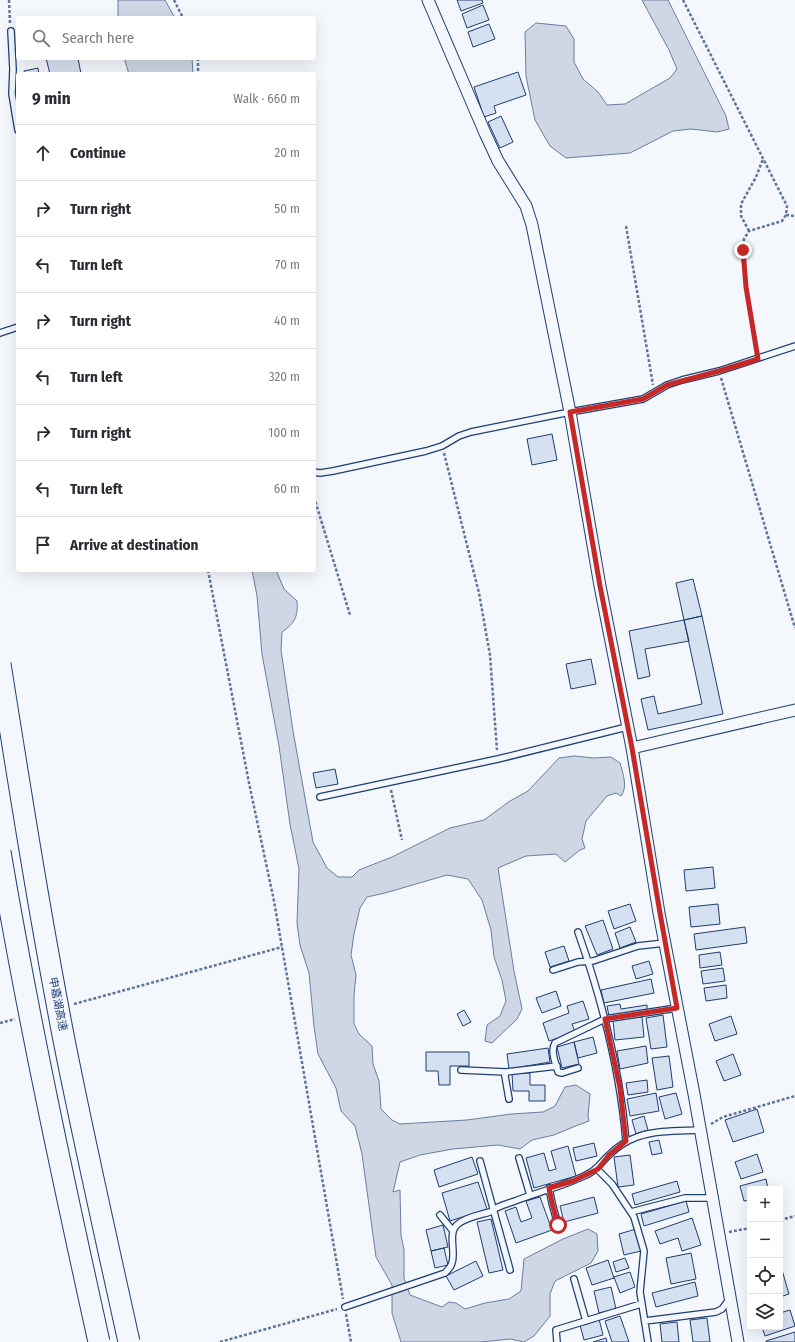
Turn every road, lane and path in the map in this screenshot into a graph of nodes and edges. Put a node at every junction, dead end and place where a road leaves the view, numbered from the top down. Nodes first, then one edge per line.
1 (8, 0) edge
2 (174, 0) edge
3 (428, 0) edge
4 (683, 0) edge
5 (182, 16) edge
6 (11, 31) joint
7 (198, 60) edge
8 (198, 72) edge
9 (16, 118) edge
10 (764, 159) junction
11 (786, 214) junction
12 (795, 216) edge
13 (626, 226) dead end
14 (749, 231) junction
15 (16, 328) edge
16 (0, 333) edge
17 (795, 346) edge
18 (758, 359) junction
19 (719, 371) junction
20 (654, 393) junction
21 (570, 412) junction
22 (442, 446) junction
23 (316, 472) edge
24 (316, 504) edge
25 (208, 572) edge
26 (350, 615) dead end
27 (795, 628) edge
28 (0, 664) edge
29 (795, 710) edge
30 (627, 727) junction
31 (632, 748) junction
32 (498, 759) junction
33 (389, 782) junction
34 (320, 797) dead end
35 (402, 840) dead end
36 (0, 852) edge
37 (578, 932) dead end
38 (665, 943) junction
39 (282, 947) junction
40 (589, 961) junction
41 (553, 970) dead end
42 (74, 1004) dead end
43 (677, 1008) junction
44 (22, 1017) dead end
45 (605, 1019) junction
46 (0, 1023) edge
47 (556, 1066) junction
48 (578, 1068) dead end
49 (462, 1070) dead end
50 (506, 1072) junction
51 (795, 1096) edge
52 (509, 1099) dead end
53 (700, 1130) junction
54 (626, 1141) junction
55 (519, 1158) dead end
56 (480, 1161) dead end
57 (598, 1169) junction
58 (549, 1188) junction
59 (530, 1195) junction
60 (712, 1198) junction
61 (493, 1209) junction
62 (631, 1212) junction
63 (440, 1215) dead end
64 (795, 1216) edge
65 (783, 1219) edge
66 (558, 1225) dead end
67 (747, 1229) edge
68 (453, 1231) junction
69 (719, 1234) junction
70 (510, 1270) dead end
71 (574, 1279) dead end
72 (730, 1298) junction
73 (641, 1304) junction
74 (345, 1307) junction
75 (586, 1321) junction
76 (645, 1321) junction
77 (98, 1342) edge
78 (129, 1342) edge
79 (220, 1342) edge
80 (351, 1342) edge
81 (553, 1342) edge
82 (557, 1342) edge
83 (648, 1342) edge
84 (738, 1342) edge

1 - 6 path
2 - 5 path
3 - 21 street
4 - 10 path
6 - 9 lane
7 - 8 path
10 - 11 path
10 - 14 path
11 - 12 path
11 - 14 path
13 - 20 path
14 - 18 path
15 - 16 lane
17 - 18 lane
18 - 19 lane
19 - 20 lane
19 - 27 path
20 - 21 lane
21 - 22 lane
21 - 30 street
22 - 23 lane
22 - 32 path
24 - 26 path
25 - 39 path
28 - 78 highway, 申嘉湖高速, bridge
29 - 31 street
30 - 31 street
30 - 32 lane
31 - 38 street
32 - 33 lane
33 - 34 lane
33 - 35 path
36 - 77 highway, bridge
37 - 40 lane
38 - 40 lane
38 - 43 street
39 - 42 path
39 - 74 path
40 - 41 lane
40 - 45 lane
43 - 45 lane
43 - 53 street
44 - 46 path
45 - 47 lane
45 - 54 lane
47 - 48 lane
47 - 50 lane
49 - 50 lane
50 - 52 lane
51 - 53 path
53 - 54 lane
53 - 60 street
54 - 57 lane
55 - 59 lane
56 - 61 lane
57 - 58 lane
57 - 62 lane
58 - 59 lane
58 - 66 lane
59 - 61 lane
60 - 62 lane
60 - 69 street
61 - 68 lane
61 - 70 lane
62 - 73 lane
63 - 68 lane
64 - 65 path
67 - 69 path
68 - 74 lane
69 - 72 street
71 - 75 lane
72 - 76 lane
72 - 84 street
73 - 75 lane
73 - 76 lane
74 - 79 path
74 - 80 path
75 - 82 lane
76 - 83 lane
81 - 82 lane

